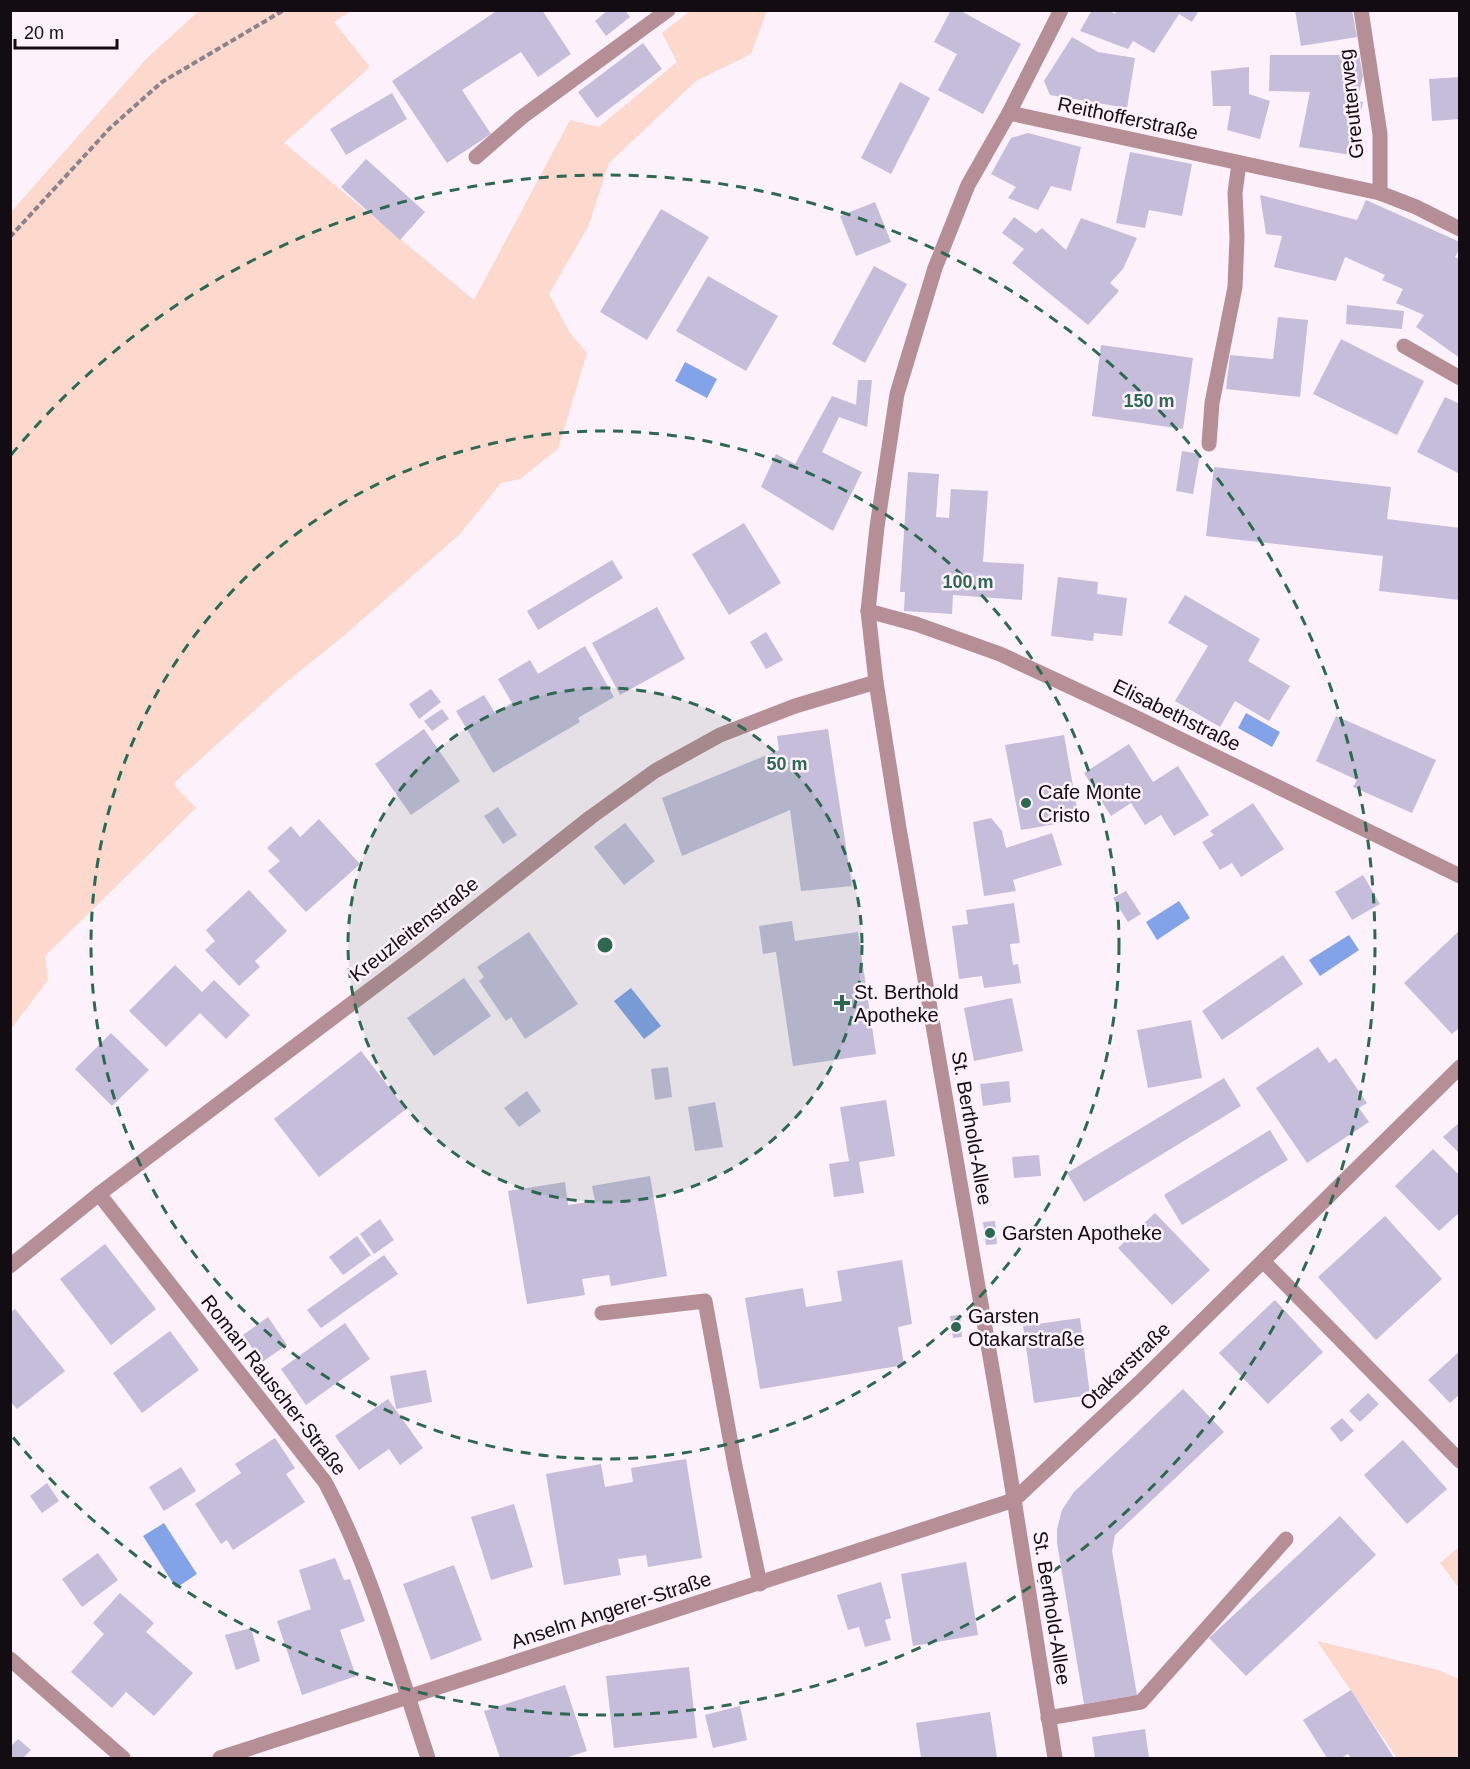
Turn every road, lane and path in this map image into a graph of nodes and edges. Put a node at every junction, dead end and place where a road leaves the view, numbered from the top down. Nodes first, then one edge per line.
1 (284, 10) edge
2 (668, 10) edge
3 (1061, 10) edge
4 (1361, 10) edge
5 (1009, 113) junction
6 (476, 157) dead end
7 (1239, 163) junction
8 (1380, 193) junction
9 (1460, 230) edge
10 (10, 237) edge
11 (1404, 346) dead end
12 (1460, 378) edge
13 (1209, 444) dead end
14 (868, 611) junction
15 (876, 682) junction
16 (1460, 876) edge
17 (1460, 1067) edge
18 (99, 1194) junction
19 (1263, 1261) junction
20 (10, 1266) edge
21 (602, 1313) dead end
22 (1460, 1461) edge
23 (1014, 1500) junction
24 (1286, 1539) dead end
25 (760, 1584) junction
26 (10, 1659) edge
27 (408, 1697) junction
28 (1048, 1718) junction
29 (123, 1758) edge
30 (220, 1758) edge
31 (428, 1758) edge
32 (1055, 1758) edge

1 - 10 path
2 - 6 street
3 - 5 street, St. Berthold-Allee
4 - 8 street, Greutterweg
5 - 7 street, Reithofferstraße
5 - 14 street, St. Berthold-Allee
7 - 8 street, Reithofferstraße
7 - 13 street
8 - 9 street, Reithofferstraße
11 - 12 street
14 - 15 street, St. Berthold-Allee
14 - 16 street, Elisabethstraße
15 - 18 street, Kreuzleitenstraße
15 - 23 street, St. Berthold-Allee
17 - 19 street, Otakarstraße
18 - 20 street, Kreuzleitenstraße
18 - 27 street, Roman Rauscher-Straße
19 - 22 street
19 - 23 street, Otakarstraße
21 - 25 street
23 - 25 street, Anselm Angerer-Straße
23 - 28 street, St. Berthold-Allee
24 - 28 street
25 - 27 street, Anselm Angerer-Straße
26 - 29 street
27 - 30 street, Anselm Angerer-Straße
27 - 31 street, Roman Rauscher-Straße
28 - 32 street, St. Berthold-Allee

